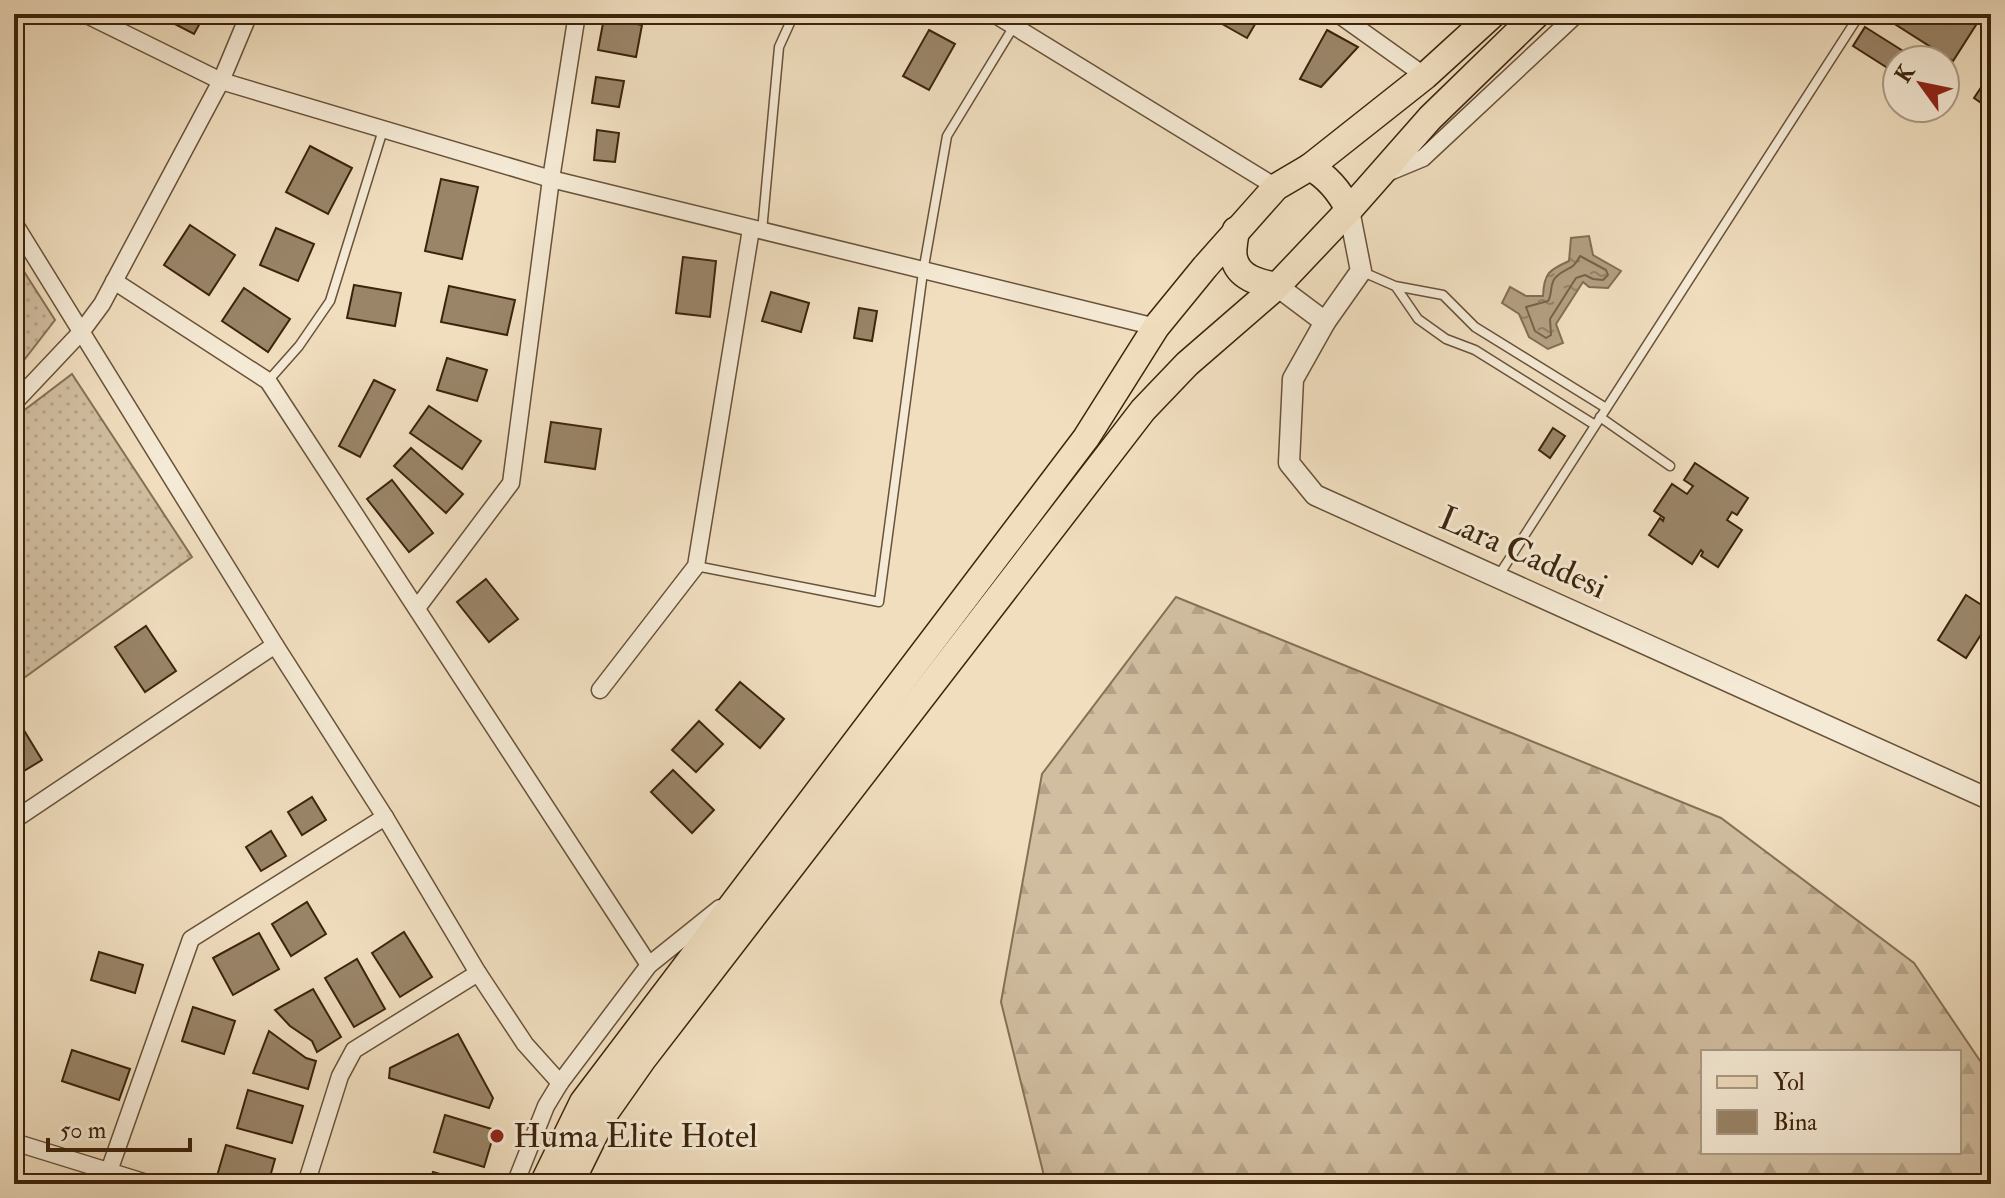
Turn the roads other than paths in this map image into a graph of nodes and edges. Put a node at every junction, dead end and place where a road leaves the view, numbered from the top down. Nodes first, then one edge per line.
1 (85, 14) edge
2 (249, 14) edge
3 (577, 14) edge
4 (794, 14) edge
5 (1338, 14) edge
6 (1493, 14) edge
7 (1537, 14) edge
8 (1577, 14) edge
9 (1860, 14) edge
10 (1004, 18) edge
11 (1425, 76) junction
12 (221, 81) junction
13 (383, 130) junction
14 (1310, 167) junction
15 (1379, 177) junction
16 (551, 179) junction
17 (1276, 187) junction
18 (1349, 210) junction
19 (14, 223) edge
20 (756, 230) junction
21 (1236, 230) junction
22 (1361, 271) junction
23 (923, 272) junction
24 (114, 281) junction
25 (1277, 286) junction
26 (1395, 286) junction
27 (1325, 322) junction
28 (1156, 327) junction
29 (82, 331) junction
30 (268, 381) junction
31 (14, 403) edge
32 (1606, 408) junction
33 (1598, 421) junction
34 (1670, 466) dead end
35 (696, 566) junction
36 (1498, 577) junction
37 (417, 608) junction
38 (275, 645) junction
39 (600, 690) dead end
40 (1991, 800) edge
41 (385, 817) junction
42 (14, 820) edge
43 (746, 887) junction
44 (649, 965) junction
45 (478, 973) junction
46 (560, 1083) junction
47 (14, 1142) edge
48 (109, 1171) junction
49 (150, 1184) edge
50 (306, 1184) edge
51 (515, 1184) edge
52 (543, 1184) edge
53 (570, 1184) edge

1 - 12 street
2 - 12 street
3 - 16 street
4 - 20 lane
5 - 11 street
6 - 11 main road
7 - 15 main road
8 - 15 street
9 - 32 lane
10 - 17 street
10 - 23 lane
11 - 14 main road
12 - 13 street
12 - 24 street
13 - 16 street
13 - 30 lane
14 - 17 main road
14 - 18 main road
15 - 18 main road
16 - 20 street
16 - 37 street
17 - 21 main road
18 - 22 street
18 - 25 main road
19 - 29 street
20 - 23 street
20 - 35 street
21 - 25 main road
21 - 28 main road
22 - 26 lane
22 - 27 street, Lara Caddesi
23 - 28 street
23 - 35 lane
24 - 29 street
24 - 30 street
25 - 27 street
25 - 53 main road
26 - 32 lane
26 - 33 lane
27 - 36 street, Lara Caddesi
28 - 43 main road
29 - 31 street
29 - 38 street
30 - 37 street
32 - 33 lane
33 - 34 lane
33 - 36 lane
35 - 39 street
36 - 40 street, Lara Caddesi
37 - 44 street
38 - 41 street
38 - 42 street
41 - 45 street
41 - 48 street
43 - 44 street
43 - 52 main road
44 - 46 street
45 - 46 street
45 - 50 street
46 - 51 street
47 - 48 street
48 - 49 street

